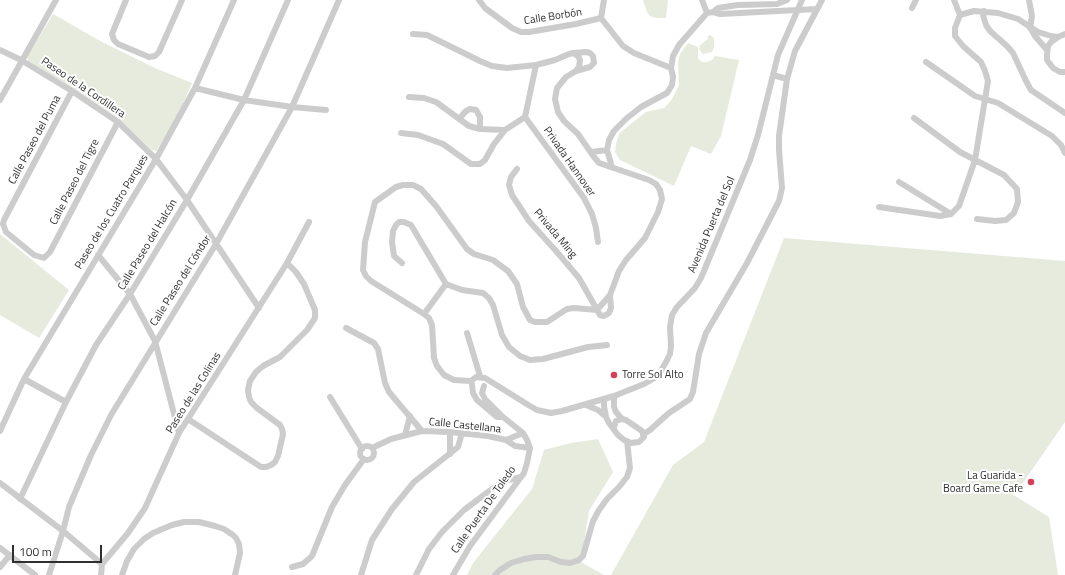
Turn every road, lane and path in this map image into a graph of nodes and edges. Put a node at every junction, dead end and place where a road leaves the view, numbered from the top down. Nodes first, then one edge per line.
1 (56, 0) edge
2 (126, 0) edge
3 (182, 0) edge
4 (234, 0) edge
5 (288, 0) edge
6 (339, 0) edge
7 (479, 0) edge
8 (604, 0) edge
9 (702, 0) edge
10 (787, 0) edge
11 (802, 0) edge
12 (822, 0) edge
13 (916, 0) edge
14 (954, 0) edge
15 (1029, 0) edge
16 (912, 8) dead end
17 (817, 9) junction
18 (797, 10) junction
19 (779, 11) junction
20 (984, 11) junction
21 (710, 13) junction
22 (960, 15) junction
23 (601, 18) junction
24 (791, 24) junction
25 (1030, 28) junction
26 (413, 34) dead end
27 (1065, 34) edge
28 (1058, 37) junction
29 (0, 50) edge
30 (1047, 50) junction
31 (574, 53) junction
32 (22, 60) junction
33 (926, 62) dead end
34 (536, 65) junction
35 (671, 68) junction
36 (576, 71) junction
37 (1065, 72) edge
38 (773, 75) junction
39 (787, 79) junction
40 (195, 88) junction
41 (72, 91) junction
42 (409, 97) dead end
43 (985, 99) junction
44 (0, 100) edge
45 (244, 100) junction
46 (292, 107) junction
47 (326, 110) dead end
48 (1065, 113) edge
49 (525, 117) junction
50 (914, 118) dead end
51 (459, 119) junction
52 (118, 122) junction
53 (480, 129) junction
54 (505, 130) junction
55 (401, 133) dead end
56 (607, 150) junction
57 (591, 152) junction
58 (1065, 153) edge
59 (156, 159) junction
60 (975, 160) junction
61 (612, 167) junction
62 (517, 169) dead end
63 (899, 182) dead end
64 (187, 200) junction
65 (879, 207) dead end
66 (951, 214) junction
67 (977, 219) dead end
68 (309, 222) dead end
69 (598, 242) dead end
70 (216, 244) junction
71 (50, 252) joint
72 (98, 255) junction
73 (287, 263) junction
74 (402, 263) dead end
75 (446, 284) junction
76 (130, 294) junction
77 (610, 295) junction
78 (259, 308) junction
79 (597, 310) junction
80 (424, 314) junction
81 (346, 328) dead end
82 (467, 333) dead end
83 (155, 341) junction
84 (607, 344) dead end
85 (480, 376) junction
86 (24, 379) junction
87 (472, 383) junction
88 (495, 385) junction
89 (484, 386) junction
90 (614, 396) junction
91 (330, 397) dead end
92 (604, 399) junction
93 (66, 402) junction
94 (586, 405) junction
95 (410, 416) junction
96 (606, 417) junction
97 (188, 418) junction
98 (503, 418) junction
99 (622, 419) junction
100 (614, 429) junction
101 (0, 431) edge
102 (422, 431) junction
103 (450, 432) junction
104 (179, 433) junction
105 (462, 433) junction
106 (523, 433) junction
107 (405, 434) junction
108 (644, 434) junction
109 (506, 440) junction
110 (626, 441) junction
111 (372, 448) junction
112 (530, 448) junction
113 (362, 449) junction
114 (450, 454) junction
115 (364, 459) junction
116 (521, 477) junction
117 (0, 483) edge
118 (498, 485) junction
119 (513, 489) junction
120 (20, 499) junction
121 (63, 531) junction
122 (0, 548) edge
123 (10, 555) junction
124 (102, 564) junction
125 (0, 567) edge
126 (292, 568) dead end
127 (35, 575) edge
128 (49, 575) edge
129 (101, 575) edge
130 (122, 575) edge
131 (235, 575) edge
132 (361, 575) edge
133 (416, 575) edge
134 (453, 575) edge
135 (495, 575) edge

1 - 32 street
2 - 3 street
4 - 40 street, Paseo de los Cuatro Parques
5 - 45 street, Calle Paseo del Halcón
6 - 46 street, Calle Paseo del Cóndor
7 - 23 street, Calle Borbón
8 - 23 street
9 - 21 street
10 - 21 street
11 - 18 street, Avenida Puerta del Sol
12 - 17 street
13 - 16 street
14 - 22 street
15 - 25 street
17 - 18 street
17 - 39 street
18 - 19 street
18 - 24 street, Avenida Puerta del Sol
19 - 21 street
19 - 24 street
20 - 22 street
20 - 25 street
20 - 48 street
21 - 35 street
22 - 43 street
23 - 35 street
24 - 38 street, Avenida Puerta del Sol
25 - 28 street
25 - 30 street
26 - 34 street
27 - 28 street
28 - 30 street
29 - 32 street, Paseo de la Cordillera
30 - 37 street
31 - 34 street
31 - 36 street
31 - 36 street
32 - 41 street, Paseo de la Cordillera
32 - 44 street
33 - 43 street
34 - 49 street
35 - 56 street
36 - 57 street
38 - 39 street
38 - 90 street, Avenida Puerta del Sol
39 - 108 street
40 - 45 street
40 - 59 street, Paseo de los Cuatro Parques
41 - 52 street, Paseo de la Cordillera
41 - 71 street, Calle Paseo del Puma
42 - 51 street
43 - 58 street
43 - 60 street
45 - 46 street
45 - 64 street, Calle Paseo del Halcón
46 - 47 street
46 - 70 street, Calle Paseo del Cóndor
49 - 54 street
49 - 69 street, Privada Hannover
50 - 60 street
51 - 53 street
51 - 53 street
52 - 59 street, Paseo de la Cordillera
52 - 71 street, Calle Paseo del Tigre
53 - 54 street
54 - 55 street
56 - 57 street
56 - 61 street
57 - 61 street
59 - 64 street, Paseo de la Cordillera
59 - 72 street, Paseo de los Cuatro Parques
60 - 66 street
60 - 67 street
61 - 77 street
62 - 79 street, Privada Ming
63 - 66 street
64 - 70 street, Paseo de la Cordillera
64 - 76 street, Calle Paseo del Halcón
65 - 66 street
68 - 73 street, Paseo de las Colinas
70 - 78 street, Paseo de la Cordillera
70 - 83 street, Calle Paseo del Cóndor
72 - 76 street
72 - 86 street, Paseo de los Cuatro Parques
73 - 78 street, Paseo de las Colinas
73 - 97 street
74 - 75 street
75 - 80 street
75 - 84 street
76 - 83 street
76 - 93 street, Calle Paseo del Halcón
77 - 79 street
77 - 79 street
78 - 97 street, Paseo de las Colinas
79 - 80 street
80 - 87 street
81 - 95 street
82 - 85 street
83 - 104 street
83 - 121 street, Calle Paseo del Cóndor
85 - 87 street
85 - 88 street, Avenida Puerta del Sol
86 - 93 street
86 - 101 street, Paseo de los Cuatro Parques
87 - 89 street
87 - 98 street
88 - 89 street
88 - 94 street, Avenida Puerta del Sol
89 - 98 street
90 - 92 street, Avenida Puerta del Sol
90 - 99 street
91 - 113 street
92 - 94 street, Avenida Puerta del Sol
92 - 96 street
93 - 120 street, Calle Paseo del Halcón
94 - 96 street
95 - 102 street
95 - 107 street
96 - 100 street
97 - 104 street, Paseo de las Colinas
98 - 106 street
99 - 100 street
99 - 108 street
100 - 110 street
102 - 103 street, Calle Castellana
102 - 107 street, Calle Castellana
103 - 105 street, Calle Castellana
103 - 114 street
104 - 124 street, Paseo de las Colinas
105 - 109 street, Calle Castellana
105 - 114 street
106 - 109 street, Calle Castellana
106 - 112 street
107 - 111 street, Calle Castellana
108 - 110 street
109 - 112 street, Calle Castellana
110 - 135 street
111 - 113 street
111 - 115 street
112 - 116 street, Calle Puerta De Toledo
113 - 115 street
114 - 132 street
115 - 126 street
116 - 118 street
116 - 119 street, Calle Puerta De Toledo
117 - 120 street
118 - 119 street
118 - 133 street
119 - 134 street, Calle Puerta De Toledo
120 - 121 street
121 - 124 street
121 - 128 street, Calle Paseo del Cóndor
122 - 123 street
123 - 125 street
123 - 127 street
124 - 129 street
130 - 131 street

